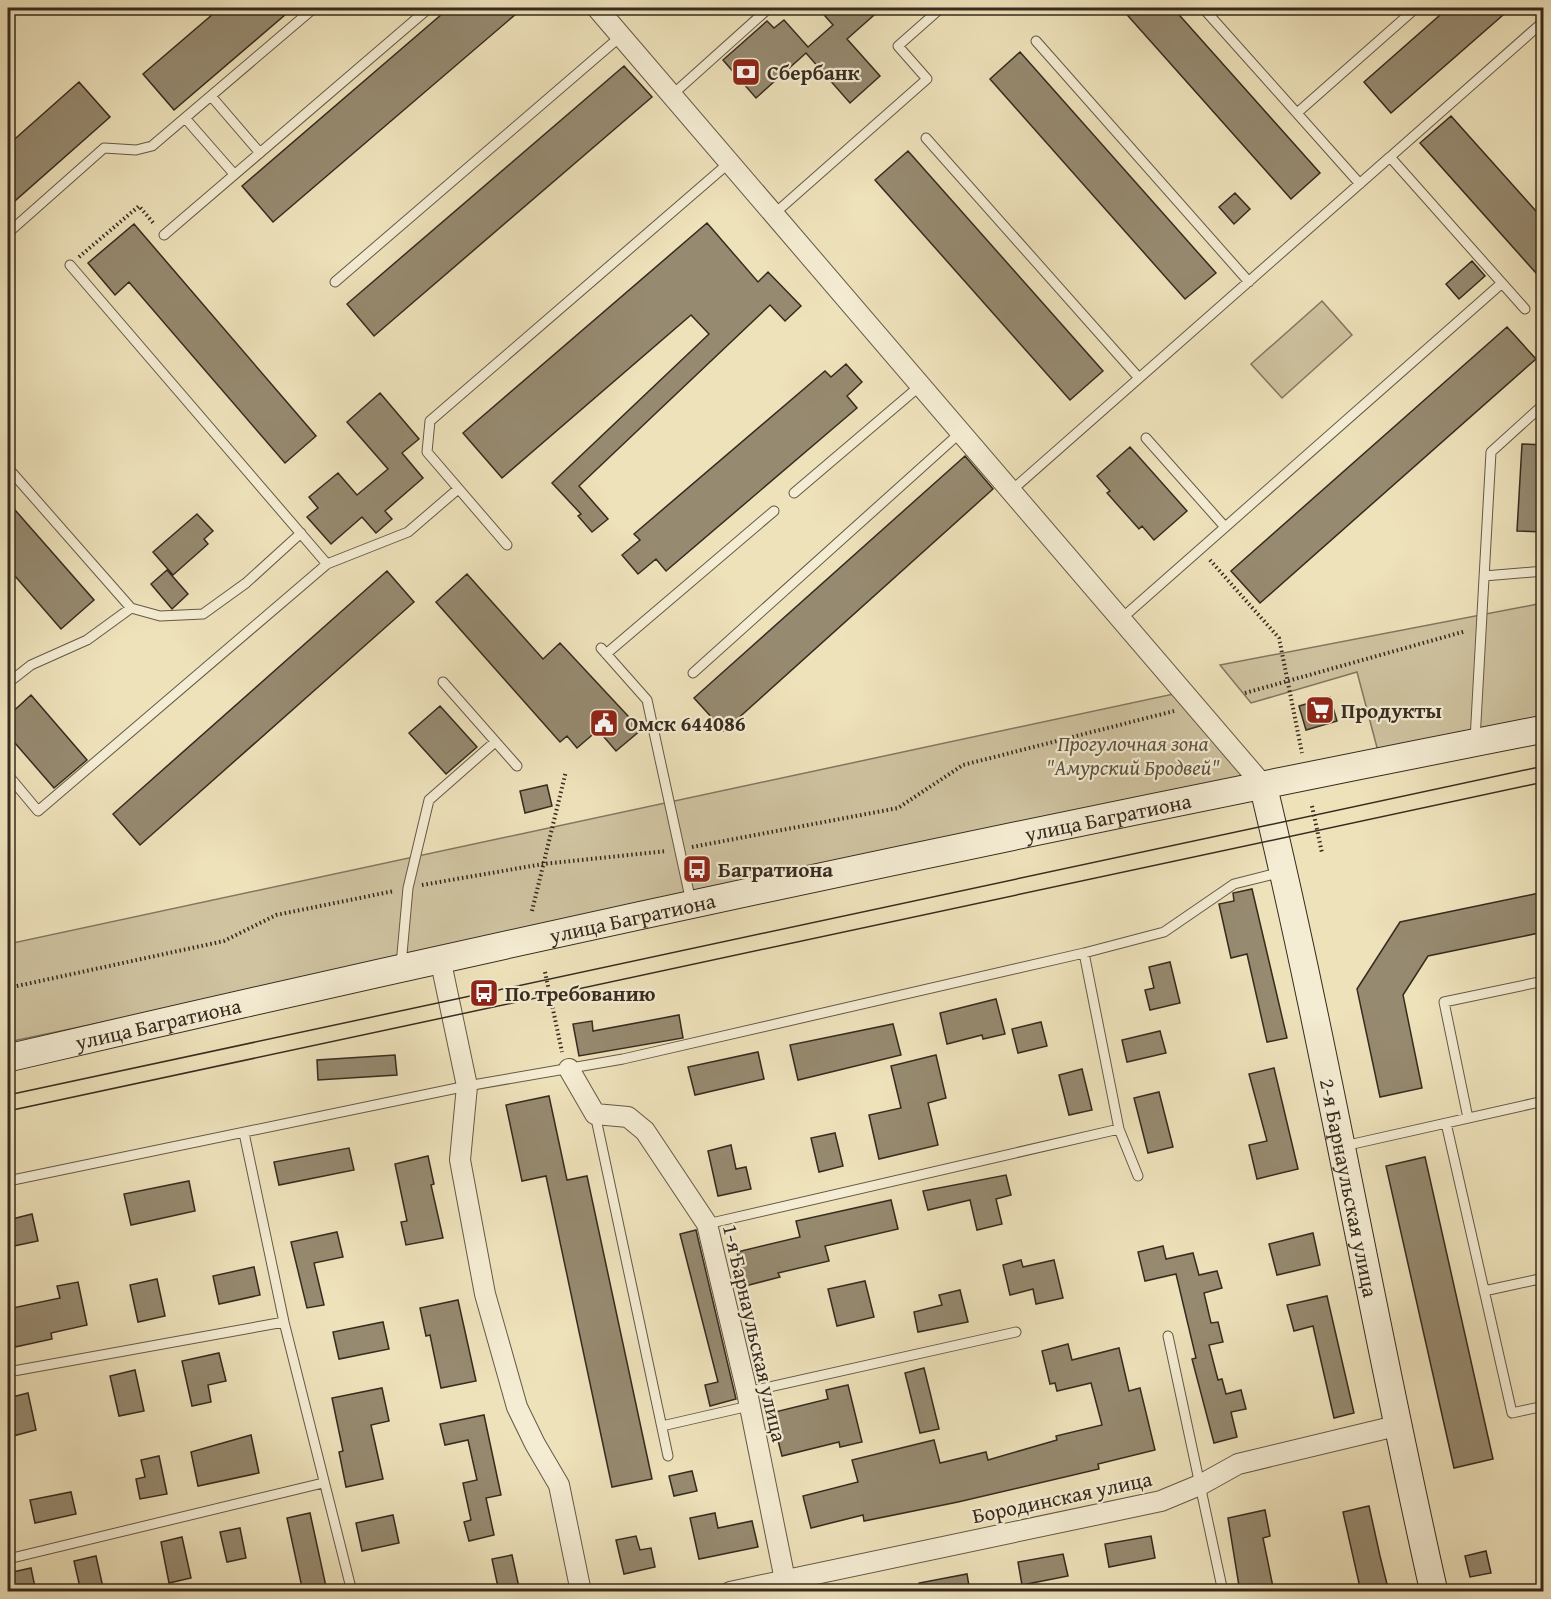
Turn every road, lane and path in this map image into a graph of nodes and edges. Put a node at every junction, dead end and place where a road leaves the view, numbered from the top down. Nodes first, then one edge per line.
1 (314, 8) edge
2 (429, 8) edge
3 (597, 8) edge
4 (769, 8) edge
5 (941, 8) edge
6 (1203, 8) edge
7 (1416, 8) edge
8 (1544, 21) edge
9 (621, 36) junction
10 (1036, 41) dead end
11 (672, 95) junction
12 (211, 96) junction
13 (1297, 113) junction
14 (186, 118) junction
15 (926, 138) dead end
16 (260, 153) junction
17 (1390, 157) junction
18 (730, 162) junction
19 (234, 174) junction
20 (1360, 184) junction
21 (774, 214) junction
22 (8, 233) edge
23 (164, 235) joint
24 (70, 265) joint
25 (335, 282) dead end
26 (1249, 282) junction
27 (1502, 283) junction
28 (1525, 309) dead end
29 (1139, 378) junction
30 (921, 385) junction
31 (1544, 404) edge
32 (961, 432) junction
33 (1146, 438) dead end
34 (8, 468) edge
35 (458, 489) junction
36 (1011, 491) junction
37 (794, 493) dead end
38 (774, 511) dead end
39 (1225, 527) junction
40 (301, 533) junction
41 (507, 545) dead end
42 (1200, 549) junction
43 (327, 564) junction
44 (1544, 571) edge
45 (1484, 576) junction
46 (131, 608) junction
47 (1121, 619) junction
48 (1466, 631) dead end
49 (693, 673) dead end
50 (442, 682) dead end
51 (1287, 682) junction
52 (8, 683) edge
53 (1245, 693) dead end
54 (1179, 710) dead end
55 (1544, 729) edge
56 (495, 742) junction
57 (1474, 742) junction
58 (1302, 753) dead end
59 (517, 766) dead end
60 (566, 771) dead end
61 (8, 775) edge
62 (1263, 785) junction
63 (1312, 806) dead end
64 (678, 850) junction
65 (1322, 853) dead end
66 (543, 864) junction
67 (1283, 872) junction
68 (408, 888) junction
69 (692, 905) junction
70 (532, 911) dead end
71 (1084, 953) junction
72 (440, 958) junction
73 (400, 966) junction
74 (545, 972) dead end
75 (1544, 981) edge
76 (8, 988) edge
77 (8, 1058) edge
78 (567, 1070) junction
79 (467, 1086) junction
80 (1544, 1101) edge
81 (595, 1114) junction
82 (1468, 1118) junction
83 (1446, 1123) junction
84 (1119, 1129) junction
85 (244, 1133) junction
86 (1341, 1147) junction
87 (1138, 1176) dead end
88 (8, 1181) edge
89 (707, 1224) junction
90 (1544, 1278) edge
91 (1484, 1292) junction
92 (284, 1322) junction
93 (1016, 1332) dead end
94 (1168, 1336) dead end
95 (8, 1372) edge
96 (748, 1399) junction
97 (1544, 1406) edge
98 (662, 1426) junction
99 (1396, 1426) junction
100 (668, 1456) dead end
101 (323, 1483) junction
102 (1202, 1484) junction
103 (8, 1558) edge
104 (786, 1586) edge
105 (351, 1592) edge
106 (581, 1592) edge
107 (730, 1592) edge
108 (1223, 1592) edge
109 (1434, 1592) edge

1 - 12 lane
2 - 16 lane
3 - 9 street
4 - 11 lane
5 - 21 lane
6 - 13 lane
7 - 13 lane
8 - 17 lane
9 - 11 street
9 - 25 lane
10 - 26 lane
11 - 18 street
12 - 14 lane
12 - 16 lane
13 - 20 lane
14 - 19 lane
14 - 22 lane
15 - 29 lane
16 - 19 lane
17 - 20 lane
17 - 27 lane
18 - 21 street
18 - 35 lane
19 - 23 lane
20 - 26 lane
21 - 30 street
23 - 24 path
24 - 40 lane
26 - 29 lane
27 - 28 lane
27 - 39 lane
29 - 36 lane
30 - 32 street
30 - 37 lane
31 - 45 lane
32 - 36 street
32 - 49 lane
33 - 39 lane
34 - 46 lane
35 - 41 lane
35 - 43 lane
36 - 47 street
38 - 64 lane
39 - 42 lane
40 - 43 lane
40 - 46 lane
42 - 47 lane
42 - 51 path
43 - 61 lane
44 - 45 lane
45 - 57 lane
46 - 52 lane
47 - 62 street
48 - 51 path
50 - 56 lane
51 - 53 path
51 - 58 path
54 - 64 path
55 - 57 street, улица Багратиона
56 - 59 lane
56 - 68 lane
57 - 62 street, улица Багратиона
60 - 66 path
62 - 67 street, 2-я Барнаульская улица
62 - 69 street, улица Багратиона
63 - 65 path
64 - 66 path
64 - 69 lane
66 - 68 path
66 - 70 path
67 - 71 lane
67 - 86 street, 2-я Барнаульская улица
68 - 73 lane
68 - 76 path
69 - 72 street, улица Багратиона
71 - 78 lane
71 - 84 lane
72 - 73 street, улица Багратиона
72 - 79 street
73 - 77 street, улица Багратиона
74 - 78 path
75 - 82 lane
78 - 79 lane
78 - 81 street
79 - 85 lane
79 - 106 street
80 - 82 lane
81 - 89 street, 1-я Барнаульская улица
81 - 98 lane
82 - 83 lane
83 - 86 lane
83 - 91 lane
84 - 87 lane
84 - 89 lane
85 - 88 lane
85 - 92 lane
86 - 99 street, 2-я Барнаульская улица
89 - 96 street, 1-я Барнаульская улица
90 - 91 lane
91 - 97 lane
92 - 95 lane
92 - 101 lane
93 - 96 lane
94 - 102 lane
96 - 98 lane
96 - 104 street, 1-я Барнаульская улица
98 - 100 lane
99 - 102 street, Бородинская улица
99 - 109 street, 2-я Барнаульская улица
101 - 103 lane
101 - 105 lane
102 - 104 street, Бородинская улица
102 - 108 lane
104 - 107 street, Бородинская улица

